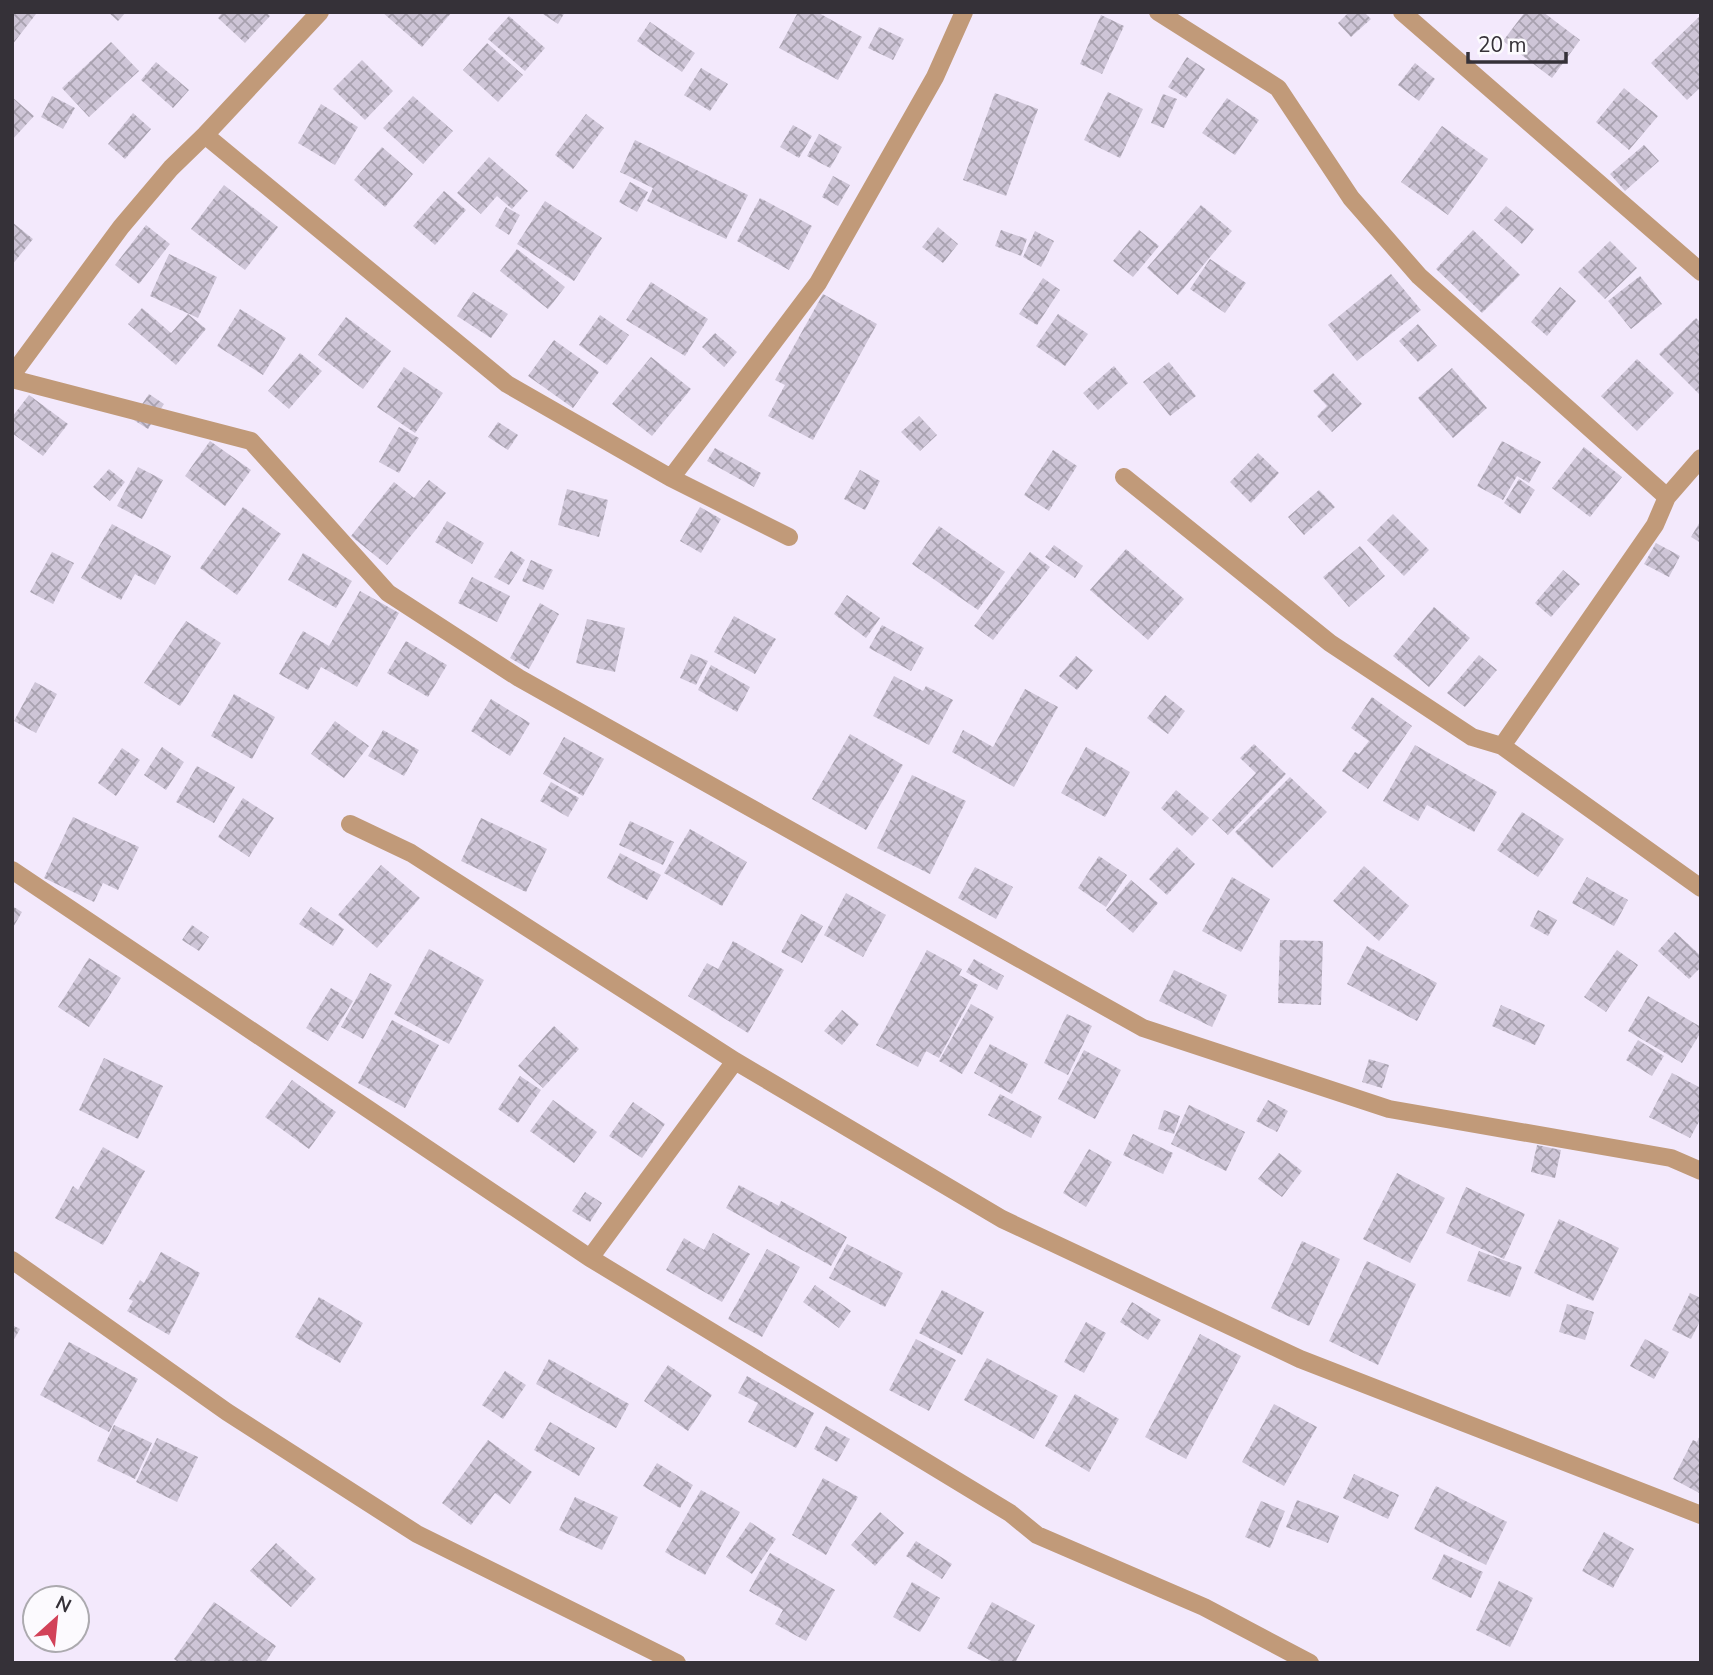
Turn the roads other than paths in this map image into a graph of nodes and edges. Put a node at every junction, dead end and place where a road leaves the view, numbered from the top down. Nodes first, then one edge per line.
1 (320, 12) edge
2 (964, 12) edge
3 (1158, 12) edge
4 (1402, 12) edge
5 (205, 135) junction
6 (1701, 272) edge
7 (12, 377) edge
8 (1701, 458) edge
9 (1124, 477) dead end
10 (671, 478) junction
11 (1667, 497) junction
12 (789, 537) dead end
13 (1502, 746) junction
14 (350, 824) dead end
15 (12, 870) edge
16 (1701, 888) edge
17 (735, 1061) junction
18 (1701, 1171) edge
19 (590, 1258) junction
20 (12, 1260) edge
21 (1701, 1515) edge
22 (677, 1663) edge
23 (1310, 1663) edge

1 - 5 street
2 - 10 street
3 - 11 street
4 - 6 street
5 - 7 street
5 - 10 street
7 - 18 street
8 - 11 street
9 - 13 street
10 - 12 street
11 - 13 street
13 - 16 street
14 - 17 street
15 - 19 street
17 - 19 street
17 - 21 street
19 - 23 street
20 - 22 street

